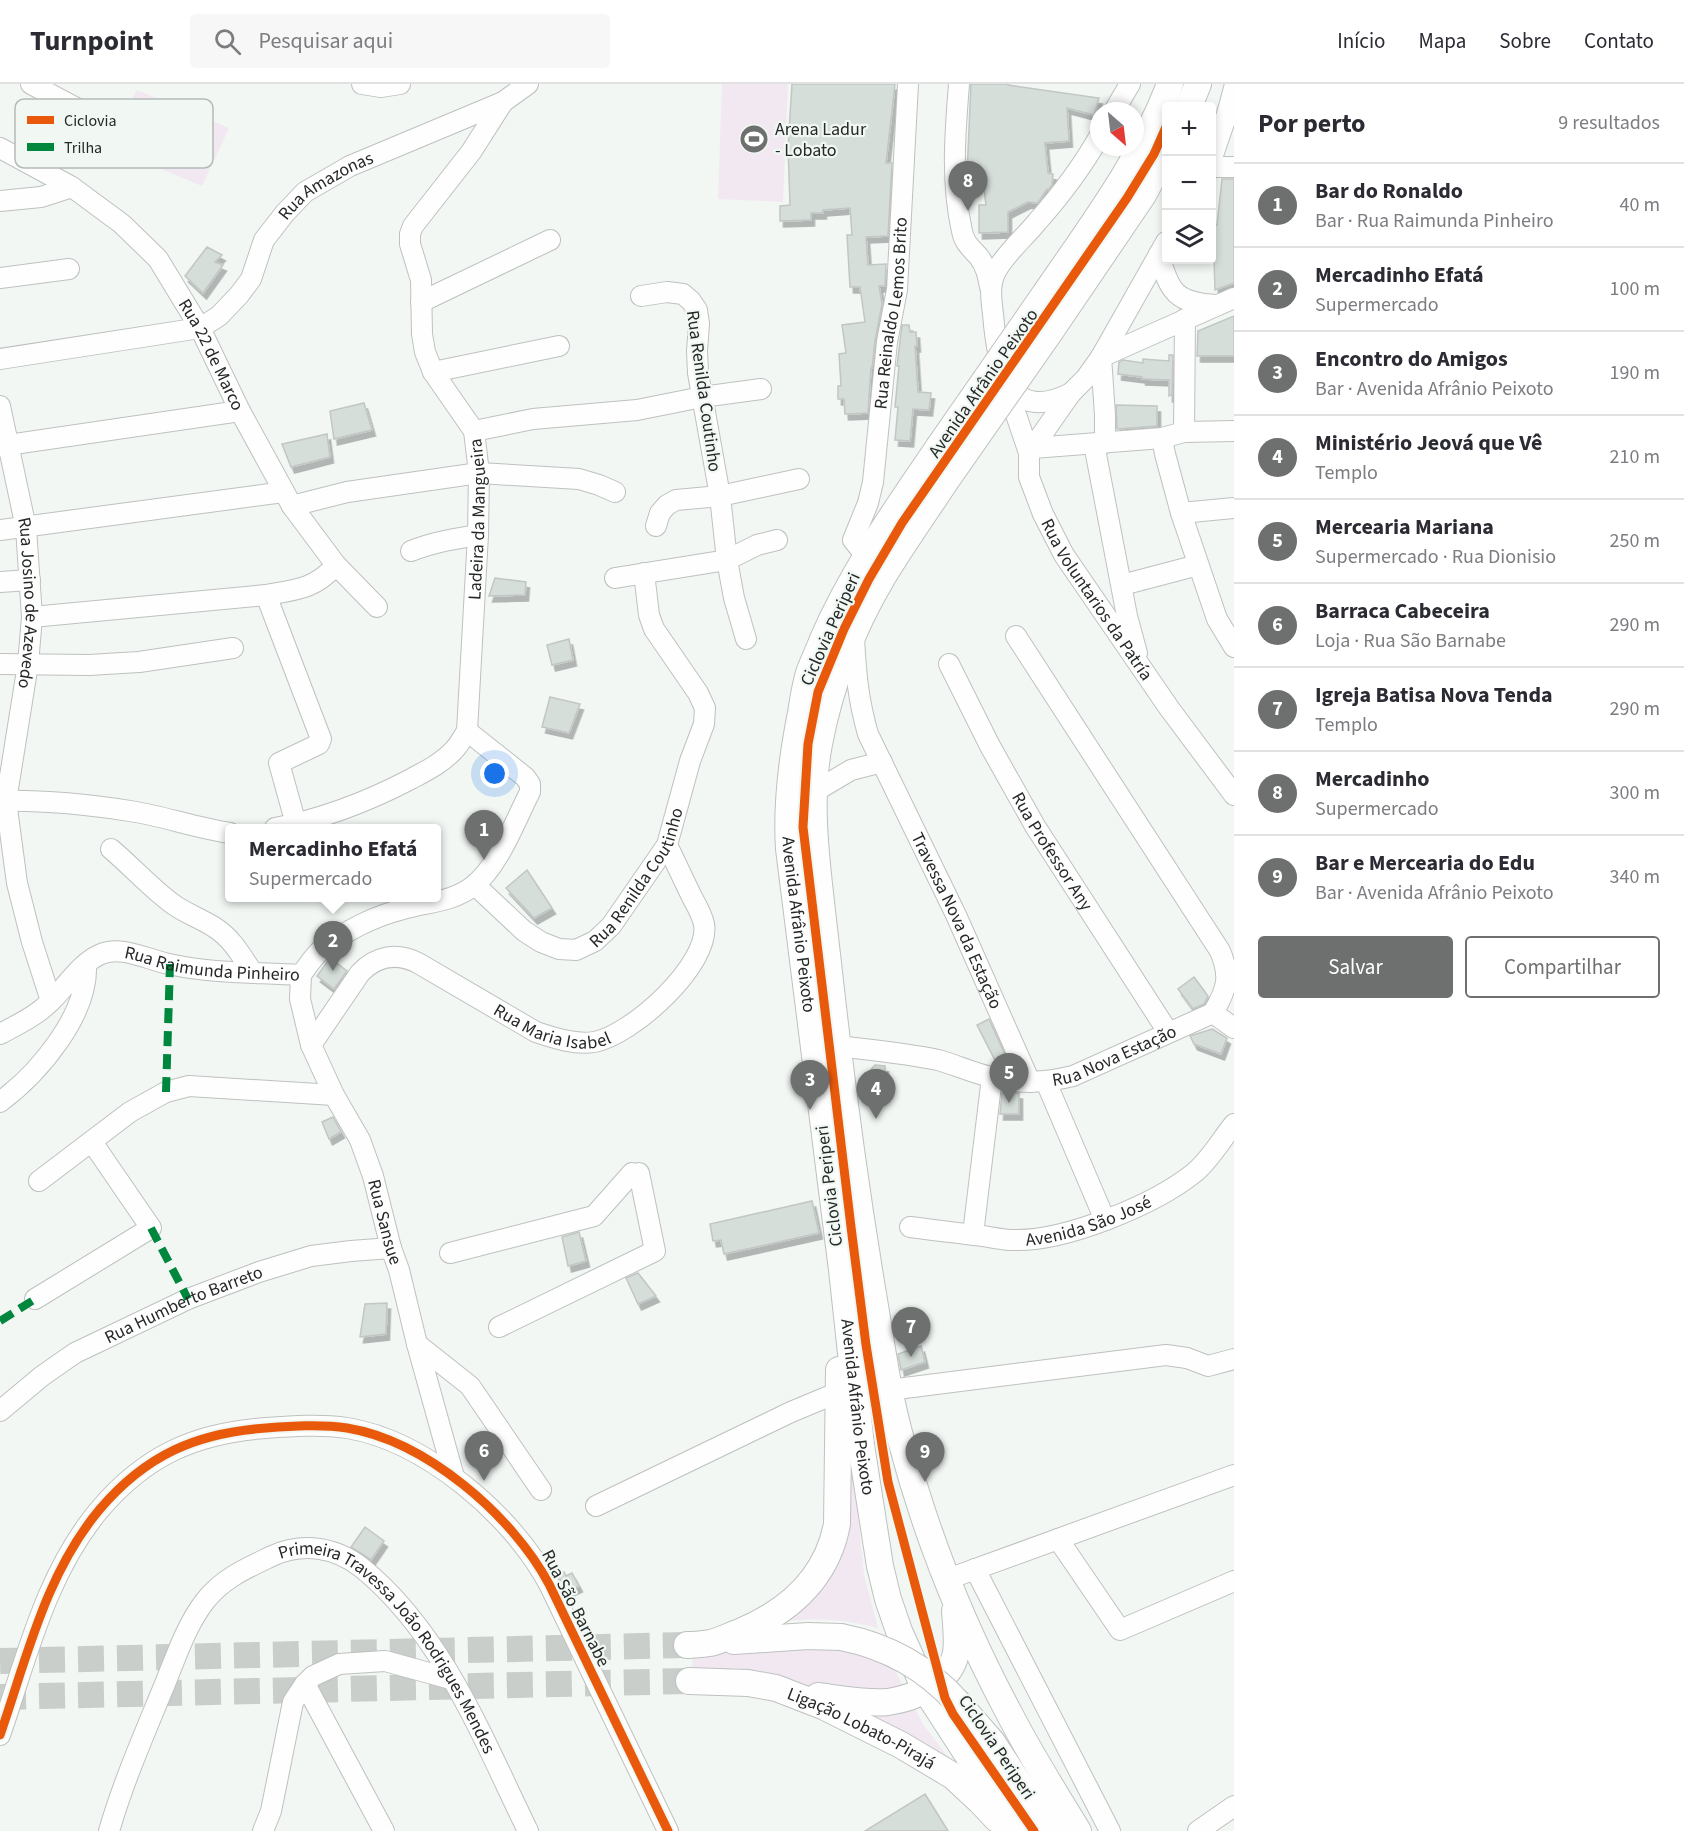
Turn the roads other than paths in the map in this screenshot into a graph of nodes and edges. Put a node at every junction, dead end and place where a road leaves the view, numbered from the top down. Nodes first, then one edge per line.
1 (31, 84) edge
2 (528, 84) edge
3 (908, 84) edge
4 (959, 84) edge
5 (1130, 84) edge
6 (1170, 84) edge
7 (1198, 84) edge
8 (1234, 88) edge
9 (59, 99) edge
10 (503, 102) junction
11 (1119, 102) edge
12 (1191, 102) edge
13 (1231, 112) edge
14 (0, 148) edge
15 (1090, 150) edge
16 (15, 156) edge
17 (1165, 156) edge
18 (1213, 156) edge
19 (1216, 167) edge
20 (1234, 167) edge
21 (36, 168) edge
22 (72, 188) junction
23 (0, 201) edge
24 (550, 240) dead end
25 (1162, 250) edge
26 (1006, 257) junction
27 (979, 258) junction
28 (1164, 264) edge
29 (69, 269) dead end
30 (0, 278) edge
31 (990, 287) junction
32 (641, 296) dead end
33 (421, 302) junction
34 (1225, 302) edge
35 (1185, 320) junction
36 (200, 328) junction
37 (559, 346) dead end
38 (1101, 357) junction
39 (0, 359) edge
40 (433, 372) junction
41 (1002, 372) junction
42 (760, 389) dead end
43 (1071, 393) junction
44 (702, 397) junction
45 (0, 406) edge
46 (240, 411) junction
47 (474, 431) junction
48 (1234, 431) edge
49 (1184, 432) junction
50 (1162, 438) junction
51 (1099, 444) junction
52 (4, 446) edge
53 (1031, 451) junction
54 (479, 473) junction
55 (799, 479) dead end
56 (615, 492) dead end
57 (720, 496) junction
58 (288, 499) junction
59 (1234, 508) edge
60 (1181, 513) junction
61 (656, 526) dead end
62 (26, 528) junction
63 (0, 530) edge
64 (478, 536) junction
65 (777, 540) dead end
66 (860, 548) junction
67 (411, 551) dead end
68 (727, 560) junction
69 (336, 565) junction
70 (1198, 565) junction
71 (644, 573) junction
72 (615, 578) dead end
73 (30, 580) junction
74 (0, 582) edge
75 (1122, 585) junction
76 (266, 595) junction
77 (377, 607) dead end
78 (1226, 616) edge
79 (32, 617) junction
80 (854, 632) junction
81 (1016, 636) dead end
82 (746, 639) dead end
83 (1234, 647) edge
84 (233, 648) dead end
85 (0, 664) edge
86 (28, 664) junction
87 (949, 664) dead end
88 (1141, 667) junction
89 (467, 731) junction
90 (882, 762) junction
91 (814, 792) junction
92 (1234, 795) edge
93 (3, 801) edge
94 (296, 824) joint
95 (225, 832) edge
96 (667, 845) junction
97 (111, 849) dead end
98 (475, 885) junction
99 (441, 900) edge
100 (433, 902) edge
101 (86, 963) junction
102 (253, 973) junction
103 (301, 975) junction
104 (51, 1001) junction
105 (1213, 1013) junction
106 (1234, 1028) edge
107 (1168, 1032) junction
108 (0, 1034) edge
109 (311, 1045) junction
110 (838, 1046) junction
111 (992, 1077) junction
112 (1038, 1082) junction
113 (334, 1095) junction
114 (0, 1102) edge
115 (1234, 1124) edge
116 (92, 1142) junction
117 (39, 1181) dead end
118 (1105, 1220) junction
119 (910, 1227) dead end
120 (973, 1234) junction
121 (391, 1248) junction
122 (450, 1253) dead end
123 (842, 1270) junction
124 (35, 1299) dead end
125 (499, 1328) dead end
126 (417, 1344) junction
127 (1234, 1359) edge
128 (889, 1390) junction
129 (838, 1392) junction
130 (0, 1411) edge
131 (1234, 1474) edge
132 (454, 1477) junction
133 (541, 1490) dead end
134 (596, 1506) dead end
135 (1058, 1539) junction
136 (975, 1569) junction
137 (1234, 1581) edge
138 (951, 1588) junction
139 (451, 1679) junction
140 (689, 1681) tunnel mouth
141 (305, 1684) junction
142 (925, 1689) junction
143 (788, 1692) junction
144 (0, 1735) edge
145 (1234, 1806) edge
146 (109, 1831) edge
147 (263, 1831) edge
148 (384, 1831) edge
149 (528, 1831) edge
150 (668, 1831) edge
151 (1008, 1831) edge
152 (1017, 1831) edge
153 (1050, 1831) edge
154 (1078, 1831) edge
155 (1110, 1831) edge
156 (1198, 1831) edge

1 - 9 street
2 - 10 street
3 - 66 street, Rua Reinaldo Lemos Brito
4 - 27 street
5 - 11 street
6 - 66 main road, Avenida Afrânio Peixoto, bridge
7 - 12 main road
8 - 13 street
10 - 33 street, Ladeira da Mangueira
10 - 36 street, Rua Amazonas
13 - 18 street
14 - 16 street, Rua 22 de Marco
15 - 26 street
17 - 80 main road, Avenida Afrânio Peixoto, bridge
19 - 20 street
21 - 22 street, Rua 22 de Marco
22 - 23 street
22 - 36 street, Rua 22 de Marco
24 - 33 street
25 - 38 street
26 - 27 street
26 - 31 street
27 - 31 street
28 - 34 street
29 - 30 street
31 - 41 street
32 - 44 street, Rua Renilda Coutinho
33 - 40 street, Ladeira da Mangueira
34 - 35 street
35 - 38 street
35 - 49 street
36 - 39 street
36 - 46 street, Rua 22 de Marco
37 - 40 street
38 - 43 street
38 - 51 street
40 - 47 street, Ladeira da Mangueira
41 - 43 street
41 - 53 street, Rua Voluntarios da Patría
42 - 44 street
43 - 53 street
44 - 47 street
44 - 57 street, Rua Renilda Coutinho
45 - 52 street, Rua Josino de Azevedo
46 - 52 street
46 - 58 street, Rua 22 de Marco
47 - 54 street, Ladeira da Mangueira
48 - 49 street
49 - 50 street
50 - 51 street
50 - 60 street
51 - 53 street
51 - 75 street
52 - 62 street, Rua Josino de Azevedo
53 - 88 street, Rua Voluntarios da Patría
54 - 56 street
54 - 58 street
54 - 64 street, Ladeira da Mangueira
55 - 57 street
57 - 61 street
57 - 68 street, Rua Renilda Coutinho
58 - 62 street
58 - 69 street, Rua 22 de Marco
59 - 60 street
60 - 70 street
62 - 63 street
62 - 73 street, Rua Josino de Azevedo
64 - 67 street
64 - 89 street, Ladeira da Mangueira
65 - 68 street
66 - 123 main road, Avenida Afrânio Peixoto
68 - 71 street
68 - 82 street, Rua Renilda Coutinho
69 - 76 street
69 - 77 street, Rua 22 de Marco
70 - 75 street
70 - 78 street
71 - 72 street
71 - 96 street, Rua Renilda Coutinho
73 - 74 street
73 - 79 street, Rua Josino de Azevedo
75 - 88 street
76 - 79 street
76 - 94 street
78 - 83 street
79 - 86 street, Rua Josino de Azevedo
80 - 90 street, Travessa Nova da Estação
80 - 91 main road, Avenida Afrânio Peixoto
81 - 105 street
84 - 86 street
85 - 86 street
86 - 93 street, Rua Josino de Azevedo
87 - 107 street, Rua Professor Any
88 - 92 street, Rua Voluntarios da Patría
89 - 94 street
89 - 98 street, Rua Raimunda Pinheiro
90 - 91 street
90 - 112 street, Travessa Nova da Estação
91 - 110 main road, Avenida Afrânio Peixoto
93 - 95 street
93 - 104 street, Rua Josino de Azevedo
96 - 98 street, Rua Renilda Coutinho
96 - 109 street, Rua Maria Isabel
97 - 102 street
98 - 99 street, Rua Raimunda Pinheiro
100 - 103 street, Rua Raimunda Pinheiro
101 - 102 street, Rua Raimunda Pinheiro
101 - 104 street
101 - 114 street
102 - 103 street, Rua Raimunda Pinheiro
103 - 109 street, Rua Sansue
104 - 108 street
105 - 106 street
105 - 107 street, Rua Nova Estação
107 - 112 street, Rua Nova Estação
109 - 113 street, Rua Sansue
110 - 111 street, Rua Nova Estação
110 - 128 main road, Avenida Afrânio Peixoto
111 - 112 street, Rua Nova Estação
111 - 120 street
112 - 118 street, Travessa Nova da Estação
113 - 116 street
113 - 121 street, Rua Sansue
115 - 118 street, Avenida São José
116 - 117 street
116 - 124 street
118 - 120 street, Avenida São José
119 - 120 street, Avenida São José
121 - 126 street, Rua Sansue
121 - 130 street, Rua Humberto Barreto
122 - 125 street
123 - 129 main road
123 - 142 main road, Avenida Afrânio Peixoto
126 - 132 street, Rua Sansue
126 - 133 street
127 - 128 street
128 - 138 main road, Avenida Afrânio Peixoto
129 - 134 street
129 - 153 main road, bridge
131 - 135 street
132 - 144 street, Rua São Barnabe
132 - 150 street, Rua São Barnabe
135 - 136 street
135 - 137 street
136 - 138 street
136 - 155 street
138 - 142 main road
138 - 154 main road, Avenida Afrânio Peixoto
139 - 141 street
139 - 146 street, Primeira Travessa João Rodrigues Mendes
139 - 149 street, Primeira Travessa João Rodrigues Mendes
140 - 143 main road, Ligação Lobato-Pirajá
141 - 147 street
141 - 148 street
142 - 143 main road
142 - 152 main road, Avenida Afrânio Peixoto
143 - 151 main road, Ligação Lobato-Pirajá
145 - 156 street

